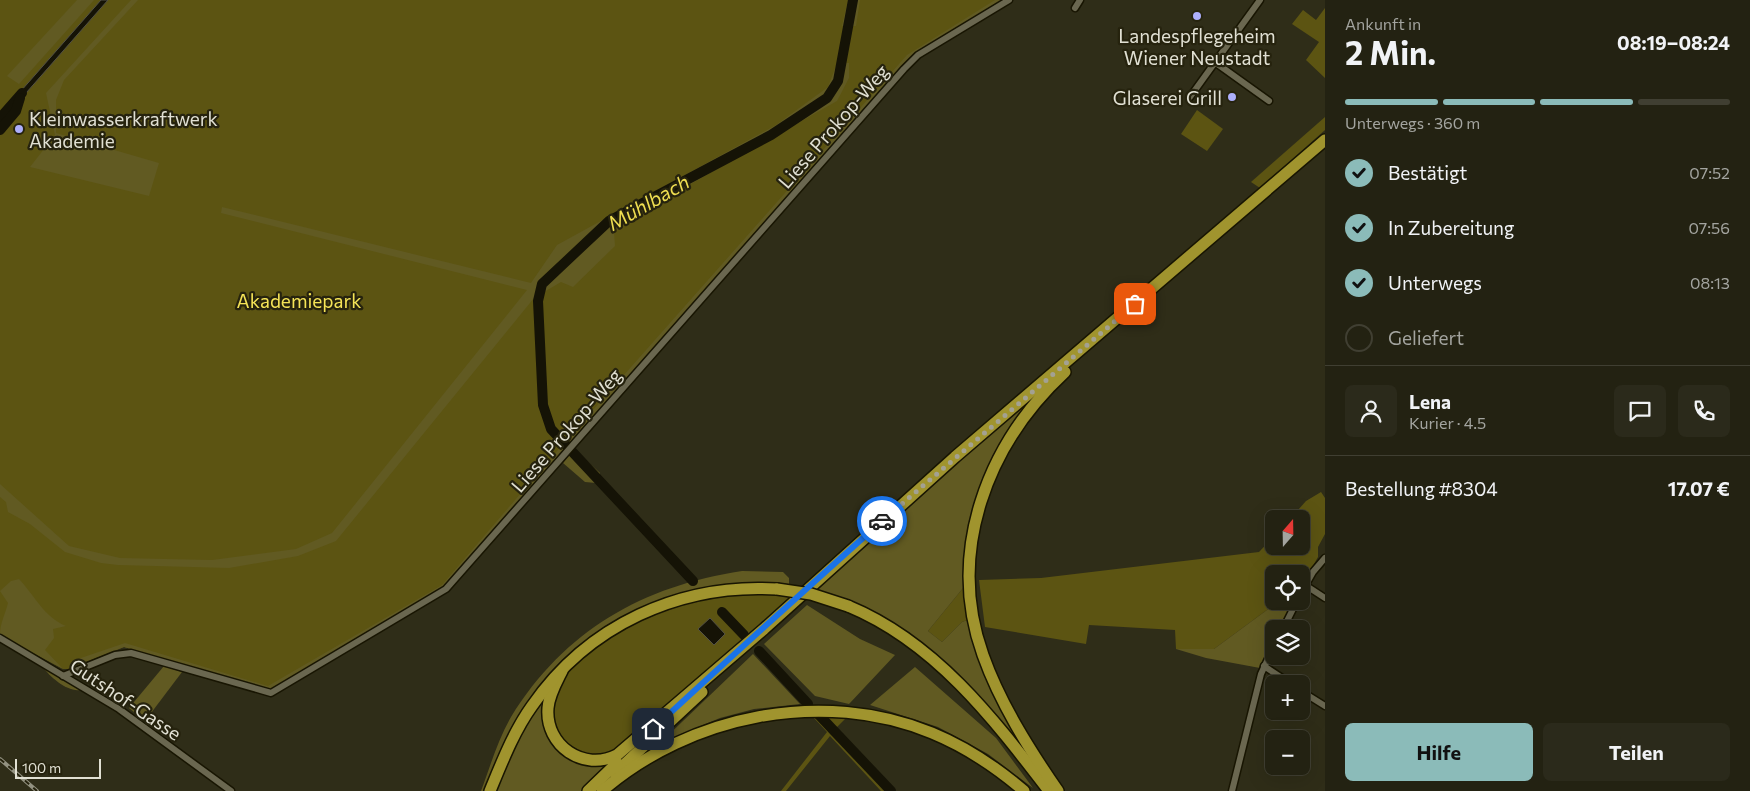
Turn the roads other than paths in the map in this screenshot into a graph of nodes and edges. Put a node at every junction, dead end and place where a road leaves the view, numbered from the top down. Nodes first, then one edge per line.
1 (1009, 0) edge
2 (1080, 0) edge
3 (1260, 0) edge
4 (1075, 8) dead end
5 (1216, 63) junction
6 (1190, 97) dead end
7 (1269, 101) dead end
8 (1325, 140) edge
9 (1179, 267) junction
10 (1325, 558) edge
11 (1310, 578) edge
12 (1310, 588) edge
13 (1325, 598) edge
14 (764, 629) junction
15 (0, 638) edge
16 (720, 666) junction
17 (1264, 666) joint
18 (562, 671) junction
19 (1278, 675) edge
20 (64, 676) junction
21 (1310, 696) edge
22 (1325, 706) edge
23 (231, 791) edge
24 (490, 791) edge
25 (588, 791) edge
26 (595, 791) edge
27 (602, 791) edge
28 (1024, 791) edge
29 (1049, 791) edge
30 (1058, 791) edge
31 (1232, 791) edge

1 - 20 street, Liese Prokop-Weg
2 - 4 street
3 - 5 street
5 - 6 street
5 - 7 street
8 - 9 highway
9 - 14 highway
9 - 30 highway
10 - 11 street
12 - 13 street
14 - 16 highway
14 - 26 highway
15 - 20 street, Gutshof-Gasse
16 - 18 highway
16 - 25 highway
17 - 19 street
17 - 31 street
18 - 24 highway
18 - 29 highway, bridge
20 - 23 street, Gutshof-Gasse
21 - 22 street
27 - 28 highway

